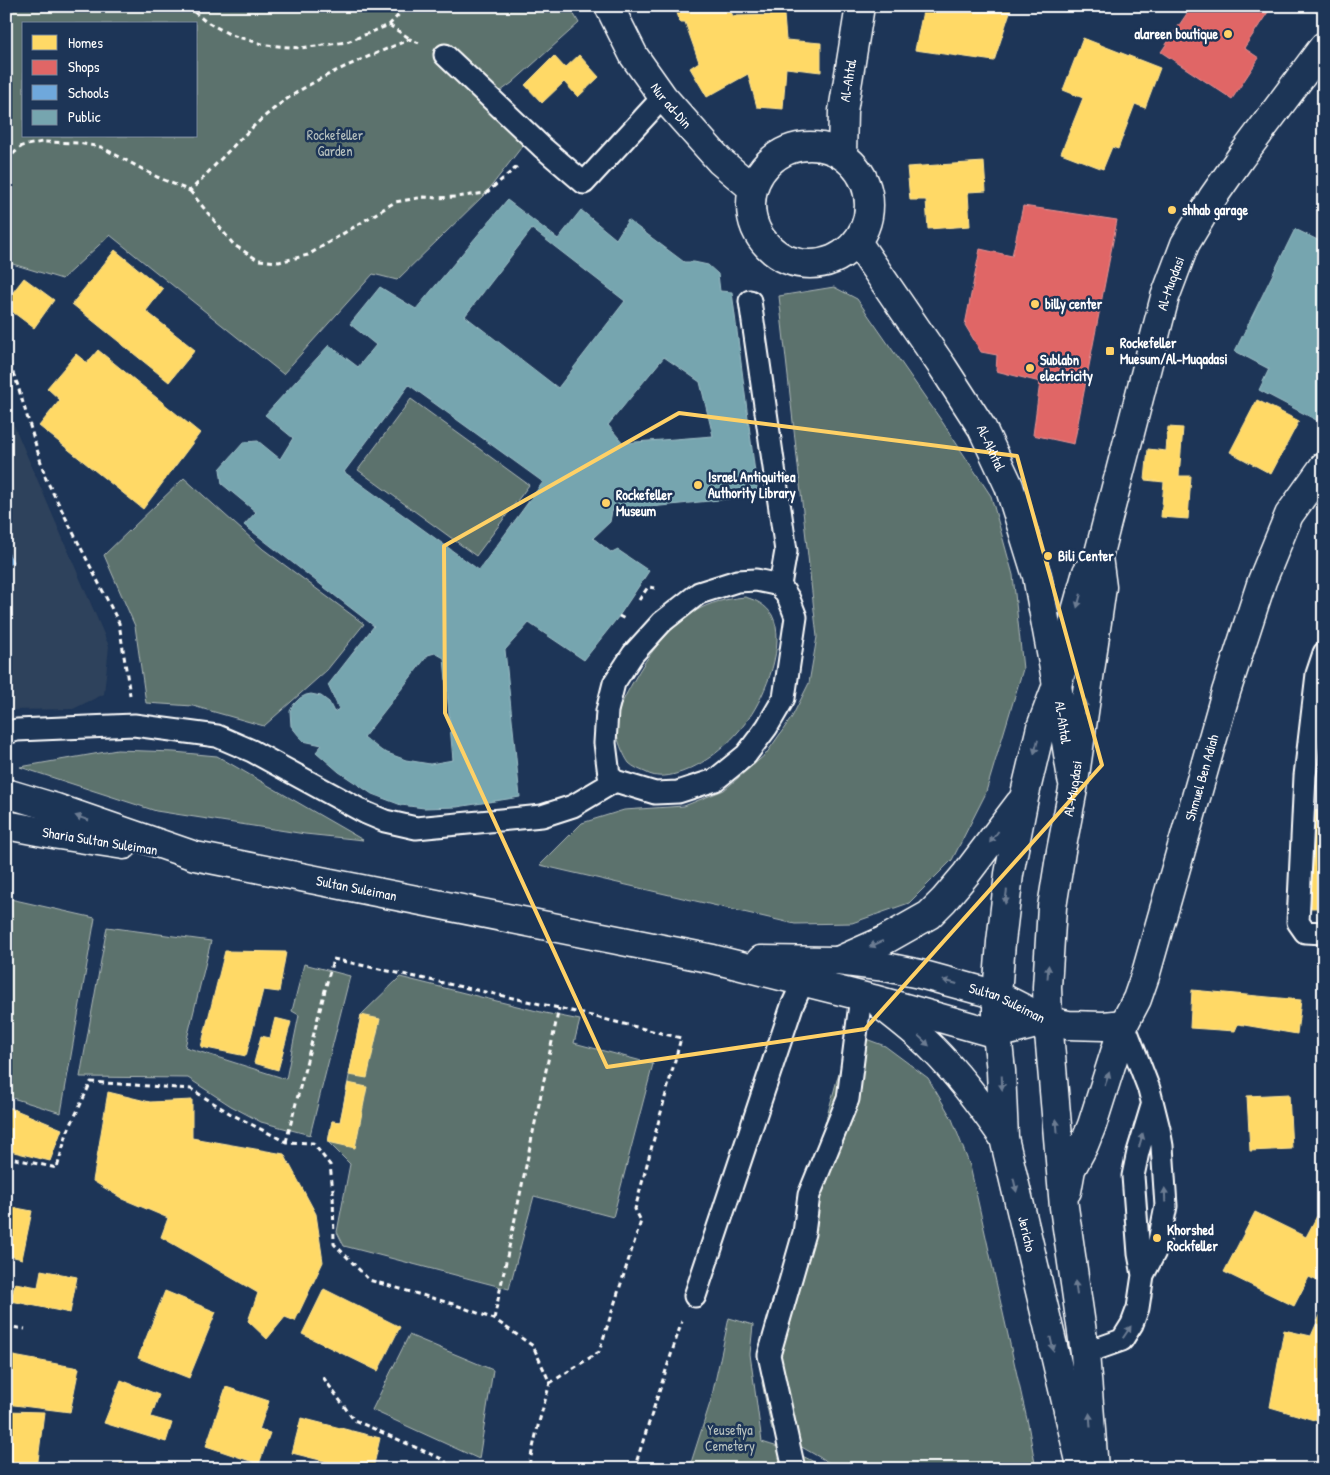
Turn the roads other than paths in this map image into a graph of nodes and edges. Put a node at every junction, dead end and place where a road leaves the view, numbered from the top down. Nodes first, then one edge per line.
1 (609, 6) edge
2 (860, 6) edge
3 (1324, 46) edge
4 (445, 56) road end
5 (663, 97) junction
6 (842, 155) junction
7 (752, 188) junction
8 (857, 242) junction
9 (750, 302) dead end
10 (1324, 466) edge
11 (1098, 557) junction
12 (780, 585) junction
13 (1324, 653) edge
14 (1057, 684) junction
15 (6, 733) edge
16 (615, 780) junction
17 (1073, 790) junction
18 (6, 793) edge
19 (1024, 798) junction
20 (6, 824) edge
21 (195, 856) junction
22 (1324, 933) edge
23 (838, 961) junction
24 (807, 971) junction
25 (997, 995) junction
26 (867, 998) junction
27 (1048, 1021) junction
28 (1124, 1024) junction
29 (997, 1034) junction
30 (1152, 1106) junction
31 (1004, 1138) junction
32 (1064, 1207) junction
33 (1143, 1275) junction
34 (695, 1296) road end
35 (1085, 1353) junction
36 (794, 1469) edge
37 (1082, 1469) edge
38 (1094, 1469) edge

1 - 5 street, Nur ad-Din
2 - 6 street, Al-Ahtal
3 - 11 street, Al-Muqdasi
4 - 5 lane
5 - 7 street, Nur ad-Din
6 - 7 street
6 - 8 street
7 - 8 street
8 - 14 street, Al-Akhtal
9 - 12 lane
10 - 28 street, Shmuel Ben Adiah
11 -> 14 street, Al-Muqdasi
17 -> 11 street, Al-Muqdasi
12 - 16 lane
12 - 16 lane
13 - 22 lane
14 - 17 street, Al-Ahtal
14 -> 19 street, Al-Muqdasi
15 - 16 lane
27 -> 17 street, Al-Muqdasi
21 -> 18 street, Sultan Suleiman
19 -> 23 street
19 -> 25 street, Al-Muqdasi
20 - 21 street, Sharia Sultan Suleiman
21 - 24 street, Sultan Suleiman
23 - 24 street, Sultan Suleiman
25 -> 23 street, Sultan Suleiman
24 - 26 street, Sultan Suleiman
24 - 34 lane
25 - 27 street, Sultan Suleiman
25 - 29 street, Jericho
26 - 29 street, Sultan Suleiman
26 -> 31 street
26 - 36 lane
27 - 28 street
27 - 29 street, Sultan Suleiman
32 -> 27 street
28 - 30 lane
32 -> 28 street, Shmuel Ben Adiah
29 -> 31 street, Jericho
33 -> 30 lane
33 -> 30 lane
31 -> 37 street, Jericho
35 -> 32 street
35 -> 33 lane
38 -> 35 street

